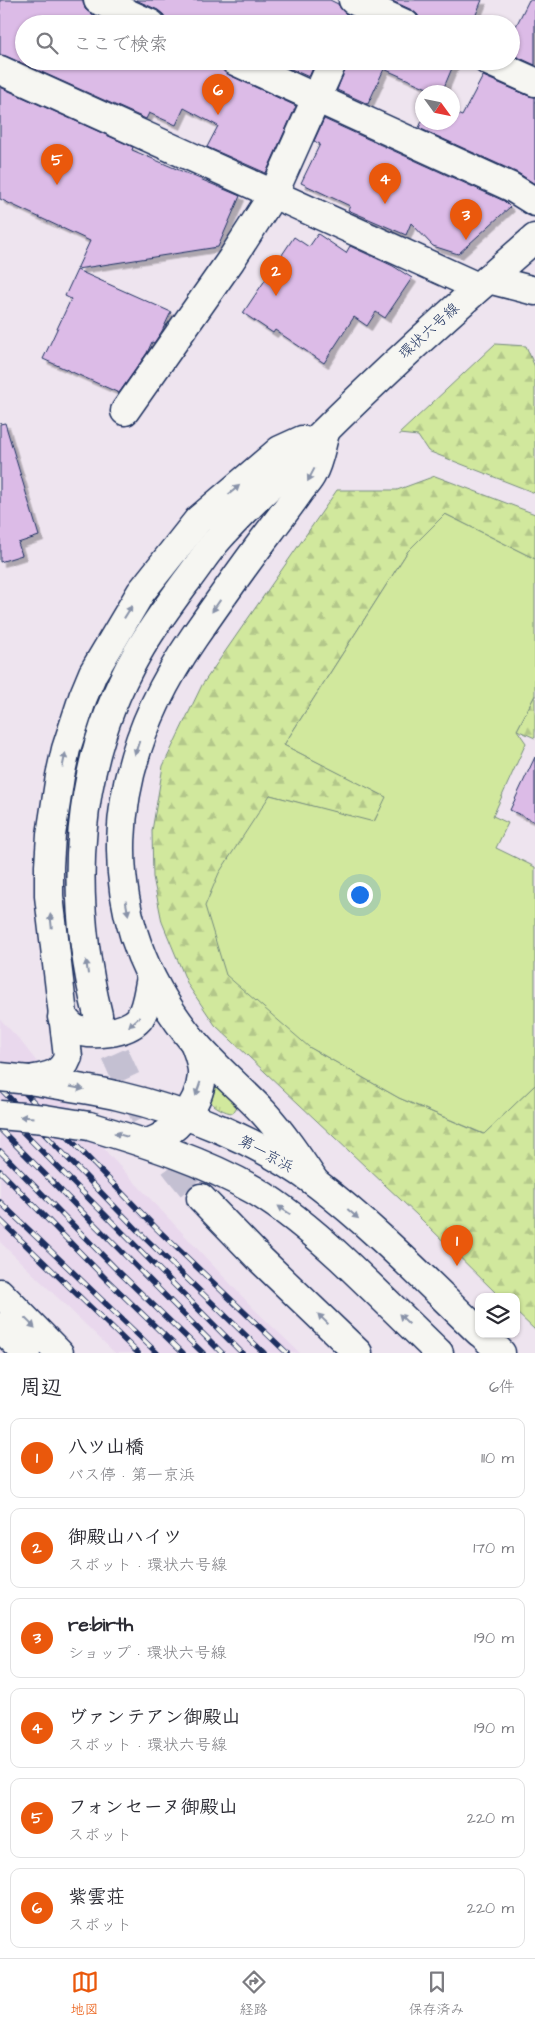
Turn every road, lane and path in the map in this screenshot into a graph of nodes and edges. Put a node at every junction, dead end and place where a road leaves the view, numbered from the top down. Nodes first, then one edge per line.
1 (98, 0) edge
2 (354, 9) edge
3 (131, 15) edge
4 (403, 15) edge
5 (0, 70) edge
6 (255, 70) edge
7 (329, 70) edge
8 (508, 70) edge
9 (535, 82) edge
10 (317, 98) junction
11 (274, 193) junction
12 (535, 202) edge
13 (535, 238) edge
14 (483, 283) junction
15 (535, 290) edge
16 (125, 411) dead end
17 (326, 429) junction
18 (151, 978) junction
19 (98, 1015) tunnel mouth
20 (62, 1017) junction
21 (194, 1042) junction
22 (0, 1077) edge
23 (29, 1080) junction
24 (0, 1115) edge
25 (185, 1116) junction
26 (148, 1143) junction
27 (315, 1183) junction
28 (201, 1198) tunnel mouth
29 (0, 1293) edge
30 (0, 1327) edge
31 (475, 1328) edge
32 (486, 1338) edge
33 (26, 1353) edge
34 (58, 1353) edge
35 (358, 1353) edge
36 (439, 1353) edge
37 (501, 1353) edge

1 - 3 main road
2 - 4 main road
5 - 11 main road
6 - 10 main road
7 - 10 main road
8 - 9 main road
10 - 11 main road
10 - 12 main road
11 - 14 main road
11 - 16 main road
13 - 14 main road, 環状六号線
14 - 15 main road
14 - 17 main road, 環状六号線
17 -> 18 main road
19 -> 17 main road, 環状六号線
20 -> 17 main road
18 -> 20 main road
18 - 21 main road
20 - 23 main road
21 -> 25 main road
21 - 27 main road
22 - 23 main road, 第一京浜, bridge
23 -> 25 main road, 第一京浜
26 -> 24 main road, bridge
25 - 26 main road
25 - 27 main road, 第一京浜
36 -> 26 main road
27 -> 31 main road, 第一京浜
35 -> 28 main road
29 -> 34 main road
30 - 33 main road
32 - 37 main road

